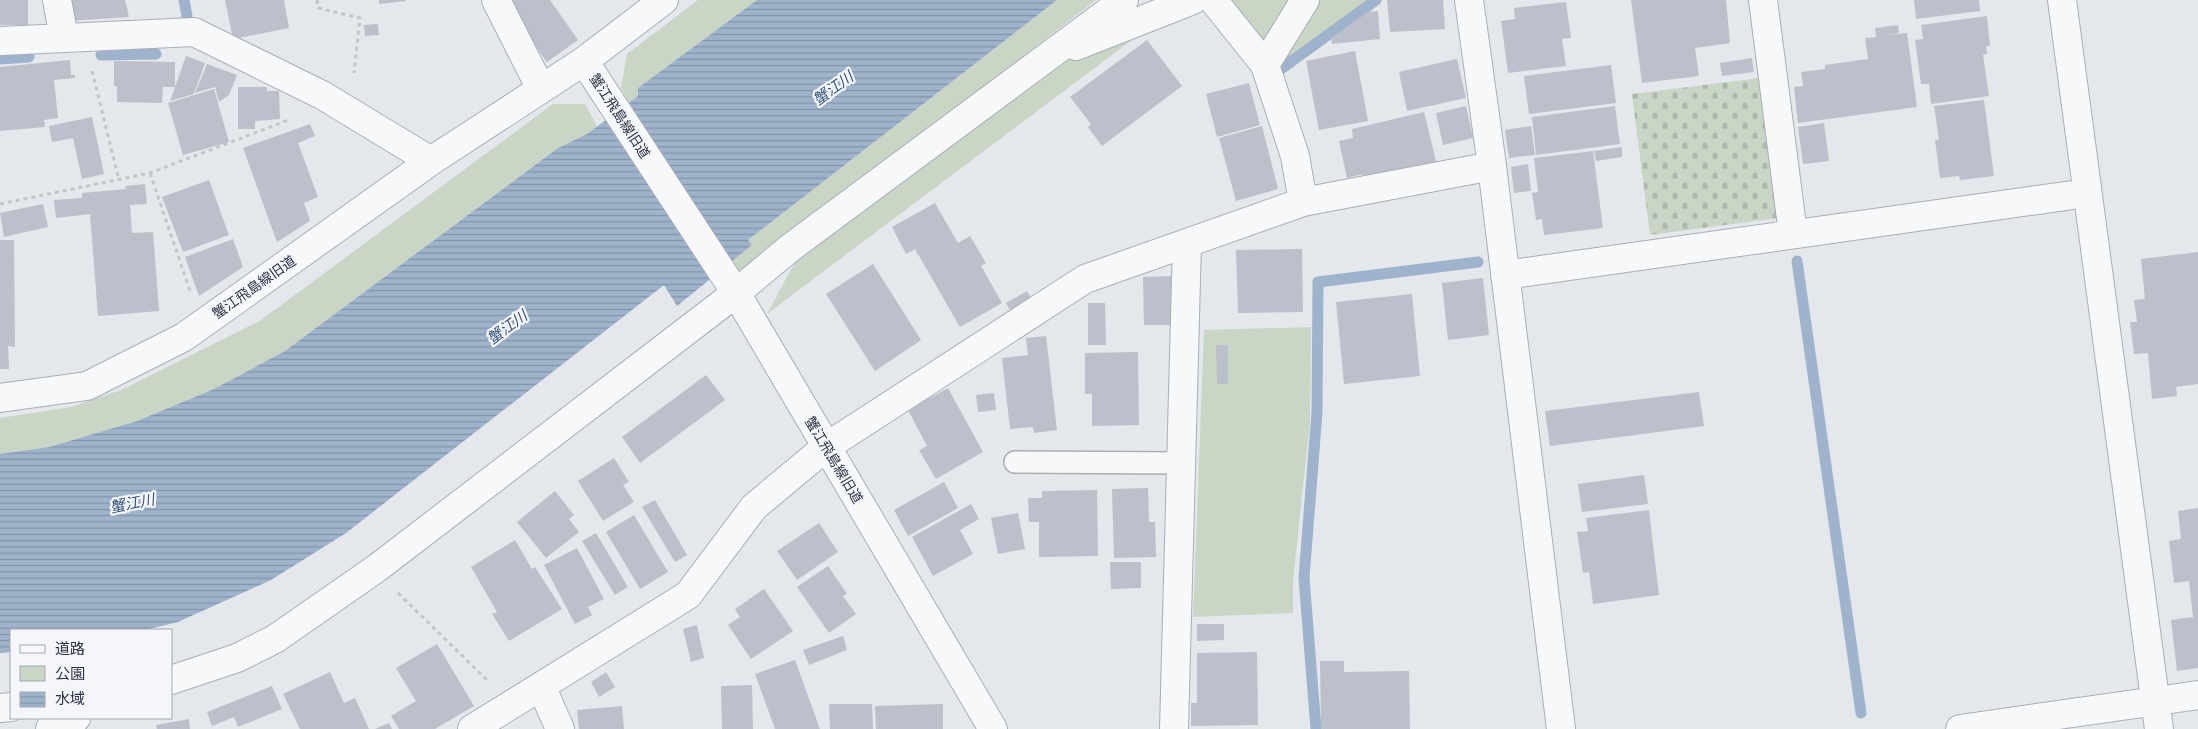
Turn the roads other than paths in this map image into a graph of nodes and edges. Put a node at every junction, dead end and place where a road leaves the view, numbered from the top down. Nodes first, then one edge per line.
1 (57, 0) edge
2 (496, 0) edge
3 (664, 0) edge
4 (1124, 0) edge
5 (1193, 0) edge
6 (1213, 0) edge
7 (1305, 0) edge
8 (1469, 0) edge
9 (1763, 0) edge
10 (2062, 0) edge
11 (74, 38) junction
12 (0, 41) edge
13 (1047, 57) junction
14 (584, 61) junction
15 (1264, 65) junction
16 (541, 89) junction
17 (431, 161) junction
18 (1492, 166) junction
19 (2087, 193) junction
20 (1303, 202) junction
21 (1793, 234) junction
22 (1187, 243) junction
23 (1505, 275) junction
24 (732, 288) junction
25 (0, 398) edge
26 (826, 448) junction
27 (1015, 462) dead end
28 (1181, 463) junction
29 (172, 680) edge
30 (541, 686) junction
31 (2198, 695) edge
32 (2155, 701) junction
33 (74, 719) edge
34 (50, 729) edge
35 (472, 729) edge
36 (560, 729) edge
37 (993, 729) edge
38 (1174, 729) edge
39 (1561, 729) edge
40 (1960, 729) edge
41 (2159, 729) edge

1 - 11 street
2 - 16 street
3 - 14 street
4 - 13 street
5 - 13 street
6 - 15 street
7 - 15 street
8 - 18 street
9 - 21 street
10 - 19 street
11 - 12 street
11 - 17 street
13 - 24 street
14 - 16 street, 蟹江飛島線旧道
14 - 24 street, 蟹江飛島線旧道
15 - 20 street
16 - 17 street, 蟹江飛島線旧道
17 - 25 street, 蟹江飛島線旧道
18 - 20 street
18 - 23 street
19 - 21 street
19 - 32 street
20 - 22 street
21 - 23 street
22 - 26 street
22 - 28 street
23 - 39 street
24 - 26 street, 蟹江飛島線旧道
24 - 29 street
26 - 30 street
26 - 37 street, 蟹江飛島線旧道
27 - 28 lane
28 - 38 street
30 - 35 street
30 - 36 street
31 - 32 street
32 - 40 street
32 - 41 street
33 - 34 street

